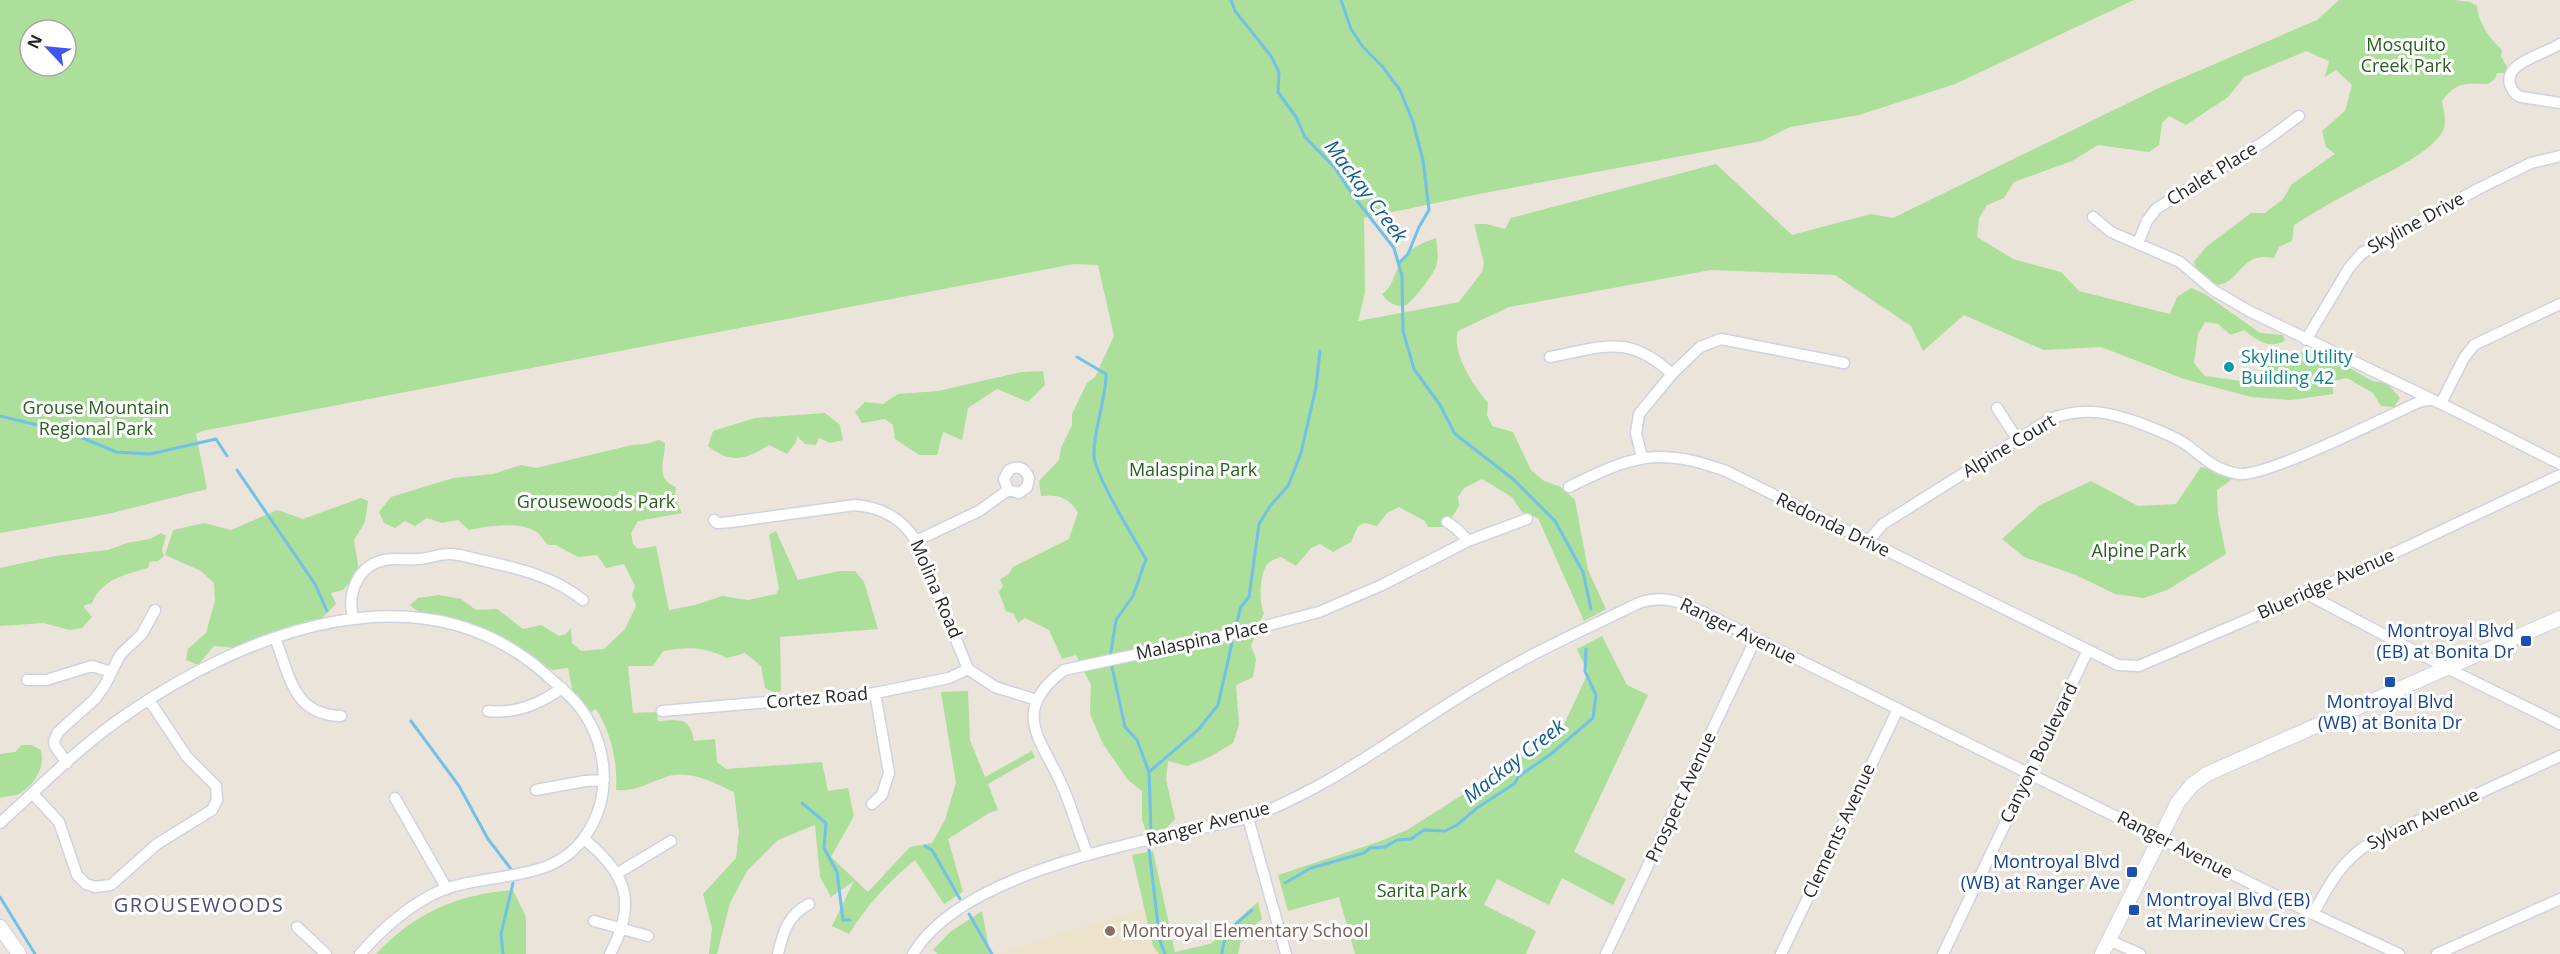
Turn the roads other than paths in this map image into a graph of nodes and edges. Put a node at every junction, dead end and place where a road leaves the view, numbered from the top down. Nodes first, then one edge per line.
1 (2560, 44) edge
2 (2560, 103) edge
3 (2298, 116) dead end
4 (2560, 156) edge
5 (2093, 217) dead end
6 (2138, 243) junction
7 (2560, 304) edge
8 (2306, 340) junction
9 (1550, 357) dead end
10 (1844, 363) dead end
11 (1672, 374) junction
12 (2430, 400) junction
13 (2441, 403) junction
14 (1997, 408) dead end
15 (2017, 439) junction
16 (1642, 457) junction
17 (2560, 464) edge
18 (2560, 475) edge
19 (1569, 487) dead end
20 (1008, 490) dead end
21 (1527, 519) dead end
22 (714, 520) dead end
23 (1447, 522) dead end
24 (916, 541) junction
25 (1468, 541) junction
26 (1867, 542) junction
27 (2307, 594) junction
28 (583, 600) dead end
29 (155, 610) dead end
30 (353, 617) junction
31 (2560, 618) edge
32 (275, 638) junction
33 (1755, 639) junction
34 (2088, 650) junction
35 (2447, 668) junction
36 (968, 669) junction
37 (111, 672) junction
38 (27, 680) dead end
39 (562, 688) junction
40 (875, 693) junction
41 (149, 700) junction
42 (1037, 700) junction
43 (1898, 709) junction
44 (488, 711) dead end
45 (662, 711) dead end
46 (341, 716) dead end
47 (2560, 724) edge
48 (2560, 756) edge
49 (67, 763) junction
50 (2029, 773) junction
51 (604, 780) junction
52 (536, 790) dead end
53 (33, 794) junction
54 (396, 798) dead end
55 (872, 804) dead end
56 (1248, 818) junction
57 (0, 823) edge
58 (2159, 837) junction
59 (584, 839) junction
60 (671, 841) dead end
61 (1088, 855) junction
62 (618, 873) junction
63 (447, 889) junction
64 (2560, 899) edge
65 (809, 904) dead end
66 (2313, 914) junction
67 (594, 921) dead end
68 (0, 927) edge
69 (297, 927) dead end
70 (622, 929) junction
71 (648, 936) dead end
72 (2109, 940) junction
73 (19, 954) edge
74 (326, 954) edge
75 (360, 954) edge
76 (610, 954) edge
77 (778, 954) edge
78 (913, 954) edge
79 (1286, 954) edge
80 (1606, 954) edge
81 (1781, 954) edge
82 (1943, 954) edge
83 (2102, 954) edge
84 (2140, 954) edge
85 (2399, 954) edge
86 (2437, 954) edge

1 - 2 street
3 - 6 street, Chalet Place
4 - 8 street, Skyline Drive
5 - 6 street
6 - 8 street
7 - 13 street
8 - 12 street
9 - 11 street
10 - 11 street
11 - 16 street
12 - 13 street
12 - 15 street, Alpine Court
13 - 17 street
14 - 15 street
15 - 26 street, Alpine Court
16 - 19 street, Redonda Drive
16 - 26 street, Redonda Drive
18 - 27 street, Blueridge Avenue
20 - 24 street
21 - 25 street, Malaspina Place
22 - 24 street, Molina Road
23 - 25 street
24 - 36 street, Molina Road
25 - 42 street, Malaspina Place
26 - 34 street, Redonda Drive
27 - 34 street, Blueridge Avenue
27 - 35 street
28 - 30 street
29 - 37 street
30 - 32 street
30 - 39 street
31 - 35 street
32 - 41 street
32 - 46 street
33 - 43 street, Ranger Avenue
33 - 56 street, Ranger Avenue
33 - 80 street, Prospect Avenue
34 - 50 street, Canyon Boulevard
35 - 47 street
35 - 58 street
36 - 40 street, Cortez Road
36 - 42 street
37 - 38 street
37 - 49 street
39 - 44 street
39 - 51 street
40 - 45 street, Cortez Road
40 - 55 street
41 - 49 street
41 - 53 street
42 - 61 street
43 - 50 street, Ranger Avenue
43 - 81 street, Clements Avenue
48 - 66 street, Sylvan Avenue
49 - 53 street
50 - 58 street, Ranger Avenue
50 - 82 street, Canyon Boulevard
51 - 52 street
51 - 59 street
53 - 57 street
54 - 63 street
56 - 61 street, Ranger Avenue
56 - 79 street
58 - 66 street, Ranger Avenue
58 - 72 street
59 - 62 street
59 - 63 street
60 - 62 street
61 - 78 street, Ranger Avenue
62 - 70 street
63 - 75 street
64 - 86 street
65 - 77 street
66 - 85 street, Ranger Avenue
67 - 70 street
68 - 73 street
69 - 74 street
70 - 71 street
70 - 76 street
72 - 83 street
72 - 84 street

